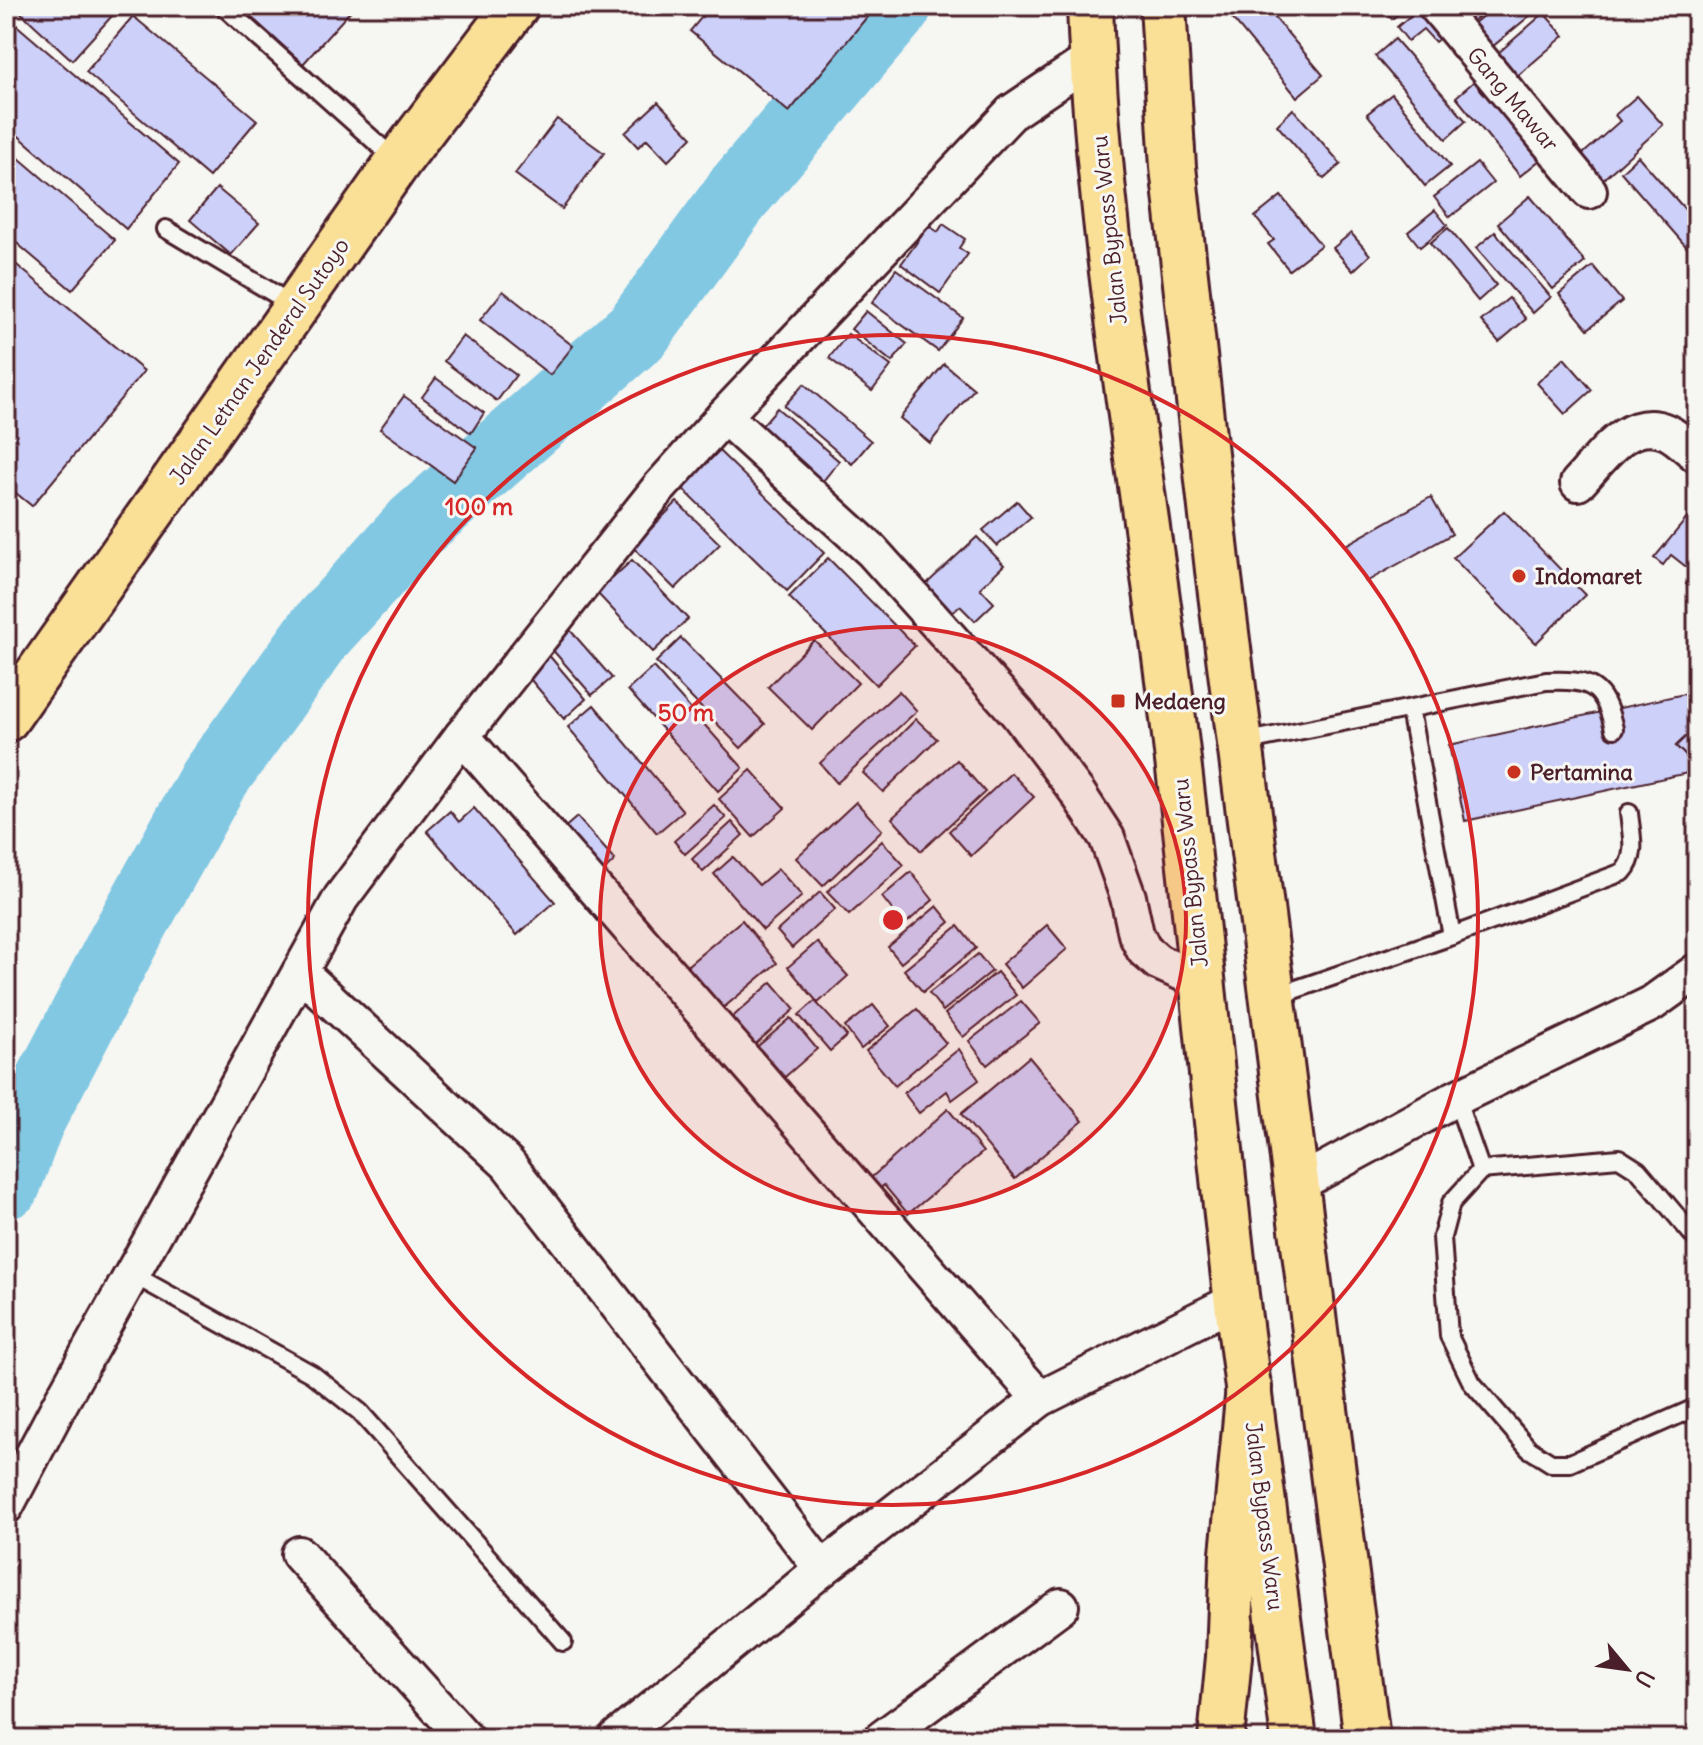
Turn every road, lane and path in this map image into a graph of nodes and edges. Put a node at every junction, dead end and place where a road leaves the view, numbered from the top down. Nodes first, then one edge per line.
1 (223, 6) edge
2 (516, 6) edge
3 (1090, 6) edge
4 (1163, 6) edge
5 (1436, 6) edge
6 (1091, 59) junction
7 (398, 162) junction
8 (1589, 191) dead end
9 (166, 229) dead end
10 (297, 307) junction
11 (724, 416) junction
12 (1697, 455) edge
13 (1578, 483) dead end
14 (1410, 710) junction
15 (6, 719) edge
16 (1614, 729) dead end
17 (462, 736) junction
18 (1239, 743) junction
19 (1629, 813) dead end
20 (1452, 936) junction
21 (1697, 971) edge
22 (300, 972) junction
23 (1202, 982) junction
24 (1272, 998) junction
25 (1456, 1098) junction
26 (1481, 1170) junction
27 (1296, 1185) junction
28 (1697, 1240) edge
29 (132, 1274) junction
30 (1237, 1300) junction
31 (1249, 1387) junction
32 (1040, 1399) junction
33 (1697, 1407) edge
34 (6, 1506) edge
35 (299, 1554) dead end
36 (822, 1569) junction
37 (1061, 1606) dead end
38 (563, 1642) dead end
39 (466, 1739) edge
40 (615, 1739) edge
41 (881, 1739) edge
42 (1221, 1739) edge
43 (1294, 1739) edge
44 (1367, 1739) edge

1 - 7 lane
2 - 7 highway, Jalan Letnan Jenderal Sutoyo
3 - 6 highway, Jalan Bypass Waru
4 - 18 highway
5 - 8 street, Gang Mawar
6 - 11 street
6 - 23 highway, Jalan Bypass Waru
7 - 10 highway, Jalan Letnan Jenderal Sutoyo
9 - 10 lane
10 - 15 highway, Jalan Letnan Jenderal Sutoyo
11 - 17 street
11 - 23 street
12 - 13 street
14 - 16 lane
14 - 18 lane
14 - 20 lane
17 - 22 street
17 - 32 street
18 - 24 highway
19 - 20 lane
20 - 24 lane
21 - 25 street
22 - 29 street
22 - 36 street
23 - 30 highway, Jalan Bypass Waru
24 - 27 highway
25 - 26 lane
25 - 27 street
26 - 28 lane
26 - 33 lane
27 - 44 highway
29 - 34 street
29 - 38 lane
30 - 31 highway, Jalan Bypass Waru
30 - 32 street
31 - 42 highway
31 - 43 highway, Jalan Bypass Waru
32 - 36 street
35 - 39 street
36 - 40 street
37 - 41 street

